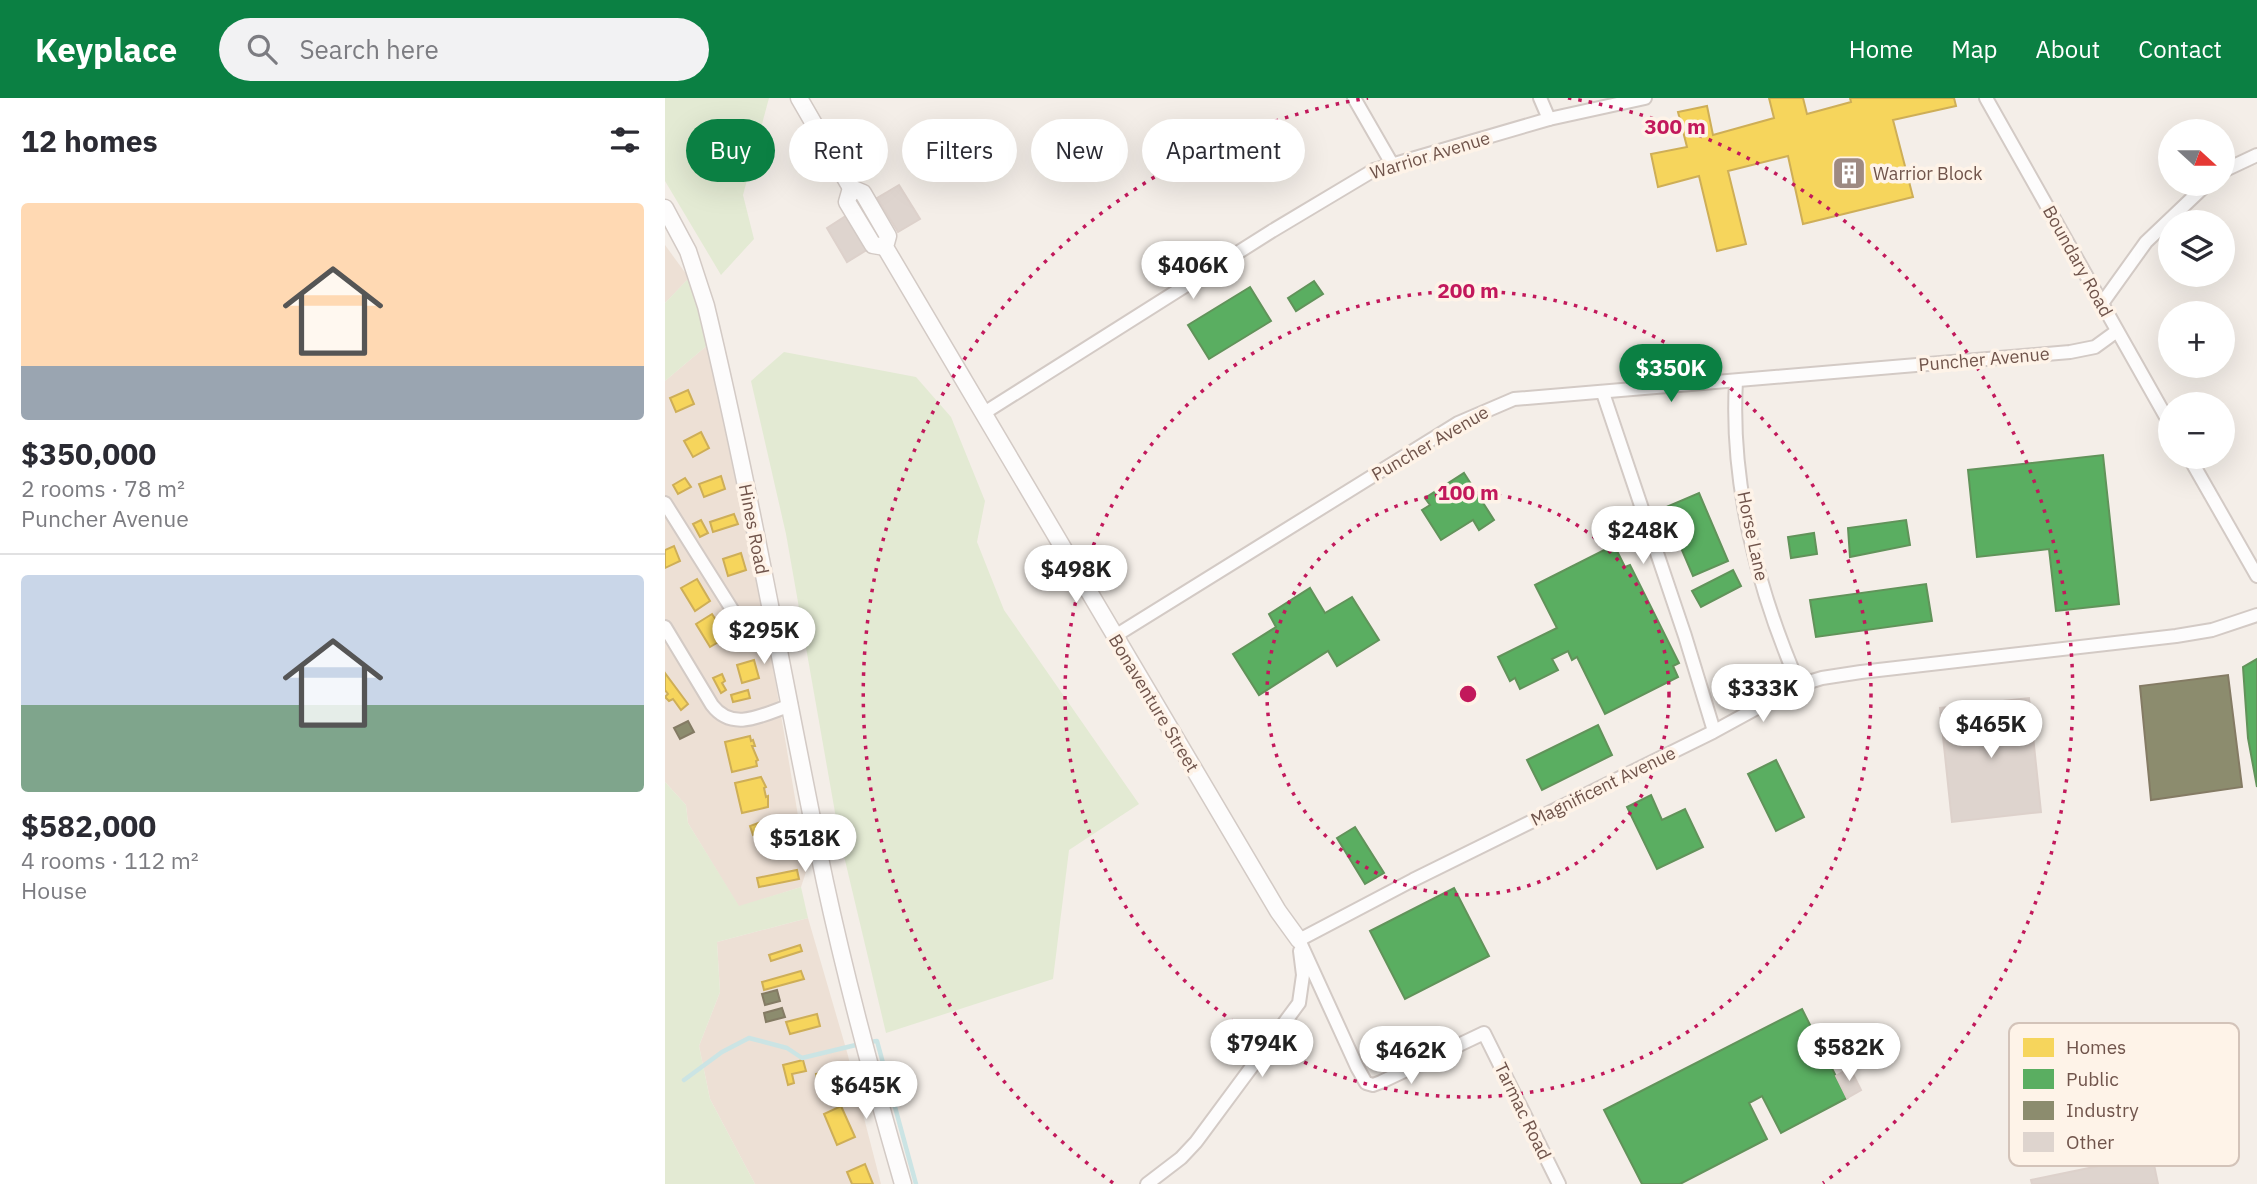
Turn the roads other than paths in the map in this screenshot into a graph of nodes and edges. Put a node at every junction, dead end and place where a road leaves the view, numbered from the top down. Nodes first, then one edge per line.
1 (799, 98) edge
2 (1354, 98) edge
3 (1541, 98) edge
4 (1646, 98) edge
5 (1986, 98) edge
6 (1549, 119) junction
7 (2257, 155) edge
8 (1392, 163) junction
9 (2235, 165) edge
10 (2194, 196) edge
11 (665, 208) edge
12 (2103, 302) junction
13 (2117, 331) junction
14 (1736, 381) junction
15 (1603, 393) junction
16 (2158, 403) edge
17 (984, 413) junction
18 (2196, 469) edge
19 (665, 503) edge
20 (2257, 576) edge
21 (2257, 615) edge
22 (772, 619) junction
23 (665, 627) edge
24 (1115, 636) junction
25 (1800, 685) junction
26 (791, 705) junction
27 (1714, 731) junction
28 (1299, 940) junction
29 (903, 1184) edge
30 (1147, 1184) edge
31 (1559, 1184) edge

1 - 17 street, Bonaventure Street
2 - 8 street
3 - 6 street
4 - 6 street, Warrior Avenue
5 - 12 street, Boundary Road
6 - 8 street, Warrior Avenue
7 - 9 street
8 - 17 street, Warrior Avenue
10 - 12 street
11 - 22 street, Hines Road
12 - 13 street, Boundary Road
13 - 14 street, Puncher Avenue
13 - 16 street, Boundary Road
14 - 15 street, Puncher Avenue
14 - 25 street, Horse Lane
15 - 24 street, Puncher Avenue
15 - 27 street
17 - 24 street, Bonaventure Street
18 - 20 street
19 - 22 street
21 - 25 street, Magnificent Avenue
22 - 26 street, Hines Road
23 - 26 street
24 - 28 street, Bonaventure Street
25 - 27 street, Magnificent Avenue
26 - 29 street, Hines Road
27 - 28 street, Magnificent Avenue
28 - 30 street
28 - 31 street, Tarmac Road

